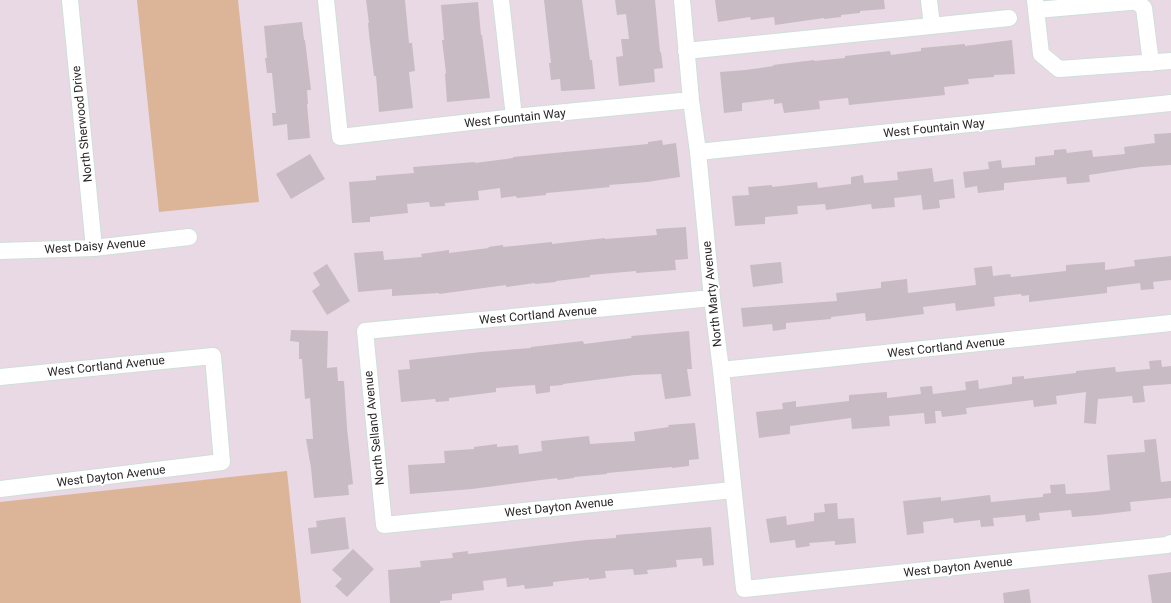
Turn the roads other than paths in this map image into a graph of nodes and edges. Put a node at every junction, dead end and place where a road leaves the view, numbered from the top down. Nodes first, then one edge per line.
1 (70, 0) edge
2 (326, 0) edge
3 (501, 0) edge
4 (682, 0) edge
5 (929, 0) edge
6 (1035, 5) edge
7 (1009, 18) dead end
8 (932, 26) junction
9 (686, 51) junction
10 (1171, 61) edge
11 (1151, 63) junction
12 (691, 100) junction
13 (1171, 103) edge
14 (514, 117) junction
15 (698, 152) junction
16 (189, 237) dead end
17 (94, 248) junction
18 (0, 251) edge
19 (712, 298) junction
20 (1171, 323) edge
21 (364, 331) joint
22 (721, 370) junction
23 (0, 377) edge
24 (222, 462) joint
25 (0, 489) edge
26 (733, 490) junction
27 (384, 524) joint
28 (1171, 544) edge
29 (744, 589) joint

1 - 17 street, North Sherwood Drive
2 - 14 street, West Fountain Way
3 - 14 street
4 - 9 street, North Marty Avenue
5 - 8 street
6 - 11 street
6 - 11 street
7 - 8 street
8 - 9 street
9 - 12 street, North Marty Avenue
10 - 11 street
12 - 14 street, West Fountain Way
12 - 15 street, North Marty Avenue
13 - 15 street, West Fountain Way
15 - 19 street, North Marty Avenue
16 - 17 street, West Daisy Avenue
17 - 18 street, West Daisy Avenue
19 - 21 street, West Cortland Avenue
19 - 22 street, North Marty Avenue
20 - 22 street, West Cortland Avenue
21 - 27 street, North Selland Avenue
22 - 26 street, North Marty Avenue
23 - 24 street, West Cortland Avenue
24 - 25 street, West Dayton Avenue
26 - 27 street, West Dayton Avenue
26 - 29 street, North Marty Avenue
28 - 29 street, West Dayton Avenue

